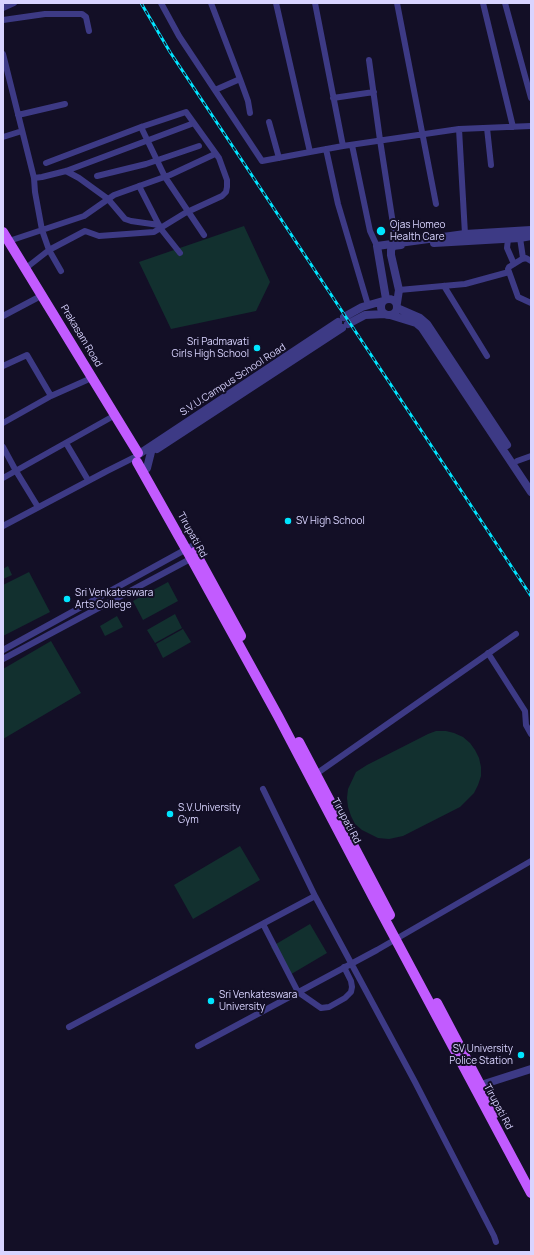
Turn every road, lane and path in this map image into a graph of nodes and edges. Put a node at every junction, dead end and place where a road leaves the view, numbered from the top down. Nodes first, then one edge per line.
1 (14, 3) edge
2 (161, 3) edge
3 (211, 3) edge
4 (276, 3) edge
5 (315, 3) edge
6 (397, 3) edge
7 (483, 3) edge
8 (505, 3) edge
9 (3, 8) edge
10 (3, 20) edge
11 (89, 31) dead end
12 (3, 54) edge
13 (369, 60) dead end
14 (240, 79) junction
15 (530, 87) edge
16 (215, 90) junction
17 (374, 92) junction
18 (333, 98) junction
19 (531, 98) edge
20 (66, 104) dead end
21 (250, 113) dead end
22 (18, 115) junction
23 (194, 122) junction
24 (269, 122) dead end
25 (531, 126) edge
26 (141, 127) junction
27 (513, 127) junction
28 (487, 128) junction
29 (460, 130) junction
30 (22, 131) junction
31 (422, 134) junction
32 (3, 137) edge
33 (380, 140) junction
34 (147, 141) junction
35 (352, 144) junction
36 (199, 146) dead end
37 (343, 146) junction
38 (326, 149) junction
39 (310, 152) junction
40 (215, 154) junction
41 (278, 158) junction
42 (157, 161) junction
43 (46, 163) dead end
44 (492, 165) dead end
45 (66, 171) junction
46 (97, 176) dead end
47 (165, 177) junction
48 (34, 178) junction
49 (139, 186) junction
50 (108, 199) junction
51 (436, 204) dead end
52 (188, 211) junction
53 (160, 227) junction
54 (42, 230) junction
55 (531, 230) edge
56 (3, 232) edge
57 (465, 234) junction
58 (204, 236) dead end
59 (531, 236) edge
60 (520, 238) junction
61 (508, 239) junction
62 (6, 242) edge
63 (396, 243) junction
64 (377, 246) junction
65 (49, 250) junction
66 (180, 252) dead end
67 (523, 258) junction
68 (531, 261) edge
69 (514, 264) junction
70 (26, 268) junction
71 (61, 271) dead end
72 (509, 272) junction
73 (444, 286) junction
74 (399, 290) junction
75 (37, 298) junction
76 (385, 300) junction
77 (531, 303) edge
78 (368, 305) junction
79 (397, 306) junction
80 (388, 314) junction
81 (3, 316) edge
82 (343, 323) junction
83 (487, 356) dead end
84 (3, 366) edge
85 (87, 380) junction
86 (51, 396) junction
87 (110, 418) junction
88 (3, 423) edge
89 (66, 443) junction
90 (3, 447) edge
91 (151, 452) junction
92 (531, 456) edge
93 (138, 457) junction
94 (517, 460) junction
95 (147, 468) junction
96 (16, 471) junction
97 (3, 478) edge
98 (88, 480) junction
99 (531, 482) edge
100 (531, 492) edge
101 (38, 508) junction
102 (3, 526) edge
103 (192, 552) junction
104 (516, 634) dead end
105 (3, 650) edge
106 (488, 653) junction
107 (3, 660) edge
108 (279, 712) junction
109 (531, 734) edge
110 (316, 774) junction
111 (263, 789) dead end
112 (531, 860) edge
113 (316, 896) junction
114 (263, 924) junction
115 (398, 938) junction
116 (351, 963) junction
117 (344, 967) junction
118 (298, 992) junction
119 (69, 1027) dead end
120 (198, 1046) dead end
121 (531, 1069) edge
122 (478, 1087) junction
123 (531, 1179) edge
124 (531, 1193) edge
125 (496, 1242) dead end

1 - 9 street
2 - 16 street
3 - 14 street
4 - 39 street
5 - 18 street
6 - 31 street
7 - 27 street
8 - 15 street
10 - 11 street
12 - 22 street
13 - 17 street
14 - 16 street
14 - 21 street
15 - 19 street
16 - 41 street
17 - 18 street
17 - 33 street
18 - 37 street
20 - 22 street
22 - 30 street
23 - 26 street
23 - 34 street
23 - 40 street
24 - 41 street
25 - 27 street
26 - 34 street
26 - 43 street
27 - 28 street
28 - 29 street
28 - 44 street
29 - 31 street
29 - 57 street
30 - 32 street
30 - 48 street
31 - 33 street
31 - 51 street
33 - 35 street
33 - 63 street
34 - 42 street
34 - 45 street
35 - 37 street
35 - 64 street
36 - 42 street
37 - 38 street
38 - 39 street
38 - 78 street
39 - 41 street
40 - 47 street
40 - 52 street
42 - 46 street
42 - 47 street
45 - 48 street
45 - 50 street
47 - 49 street
47 - 52 street
48 - 54 street
49 - 50 street
49 - 53 street
50 - 53 street
50 - 54 street
52 - 53 street
52 - 58 street
53 - 65 street
53 - 66 street
54 - 62 street
54 - 65 street
55 - 57 street
56 - 62 main road, Prakasam Road
57 - 63 street
59 - 60 street
60 - 61 street
60 - 67 street
61 - 69 street
61 - 74 street
62 - 70 main road, Prakasam Road
62 - 75 main road, Prakasam Road
63 - 64 street
64 - 76 street
65 - 70 street
65 - 71 street
67 - 68 street
67 - 69 street
69 - 72 street
70 - 93 main road, Prakasam Road
72 - 73 street
72 - 77 street
73 - 74 street
73 - 83 street
74 - 79 street
75 - 81 street
75 - 85 main road, Prakasam Road
76 - 78 street, S.V.U.Campus School Road
76 - 79 street
76 - 80 street
78 - 82 street, S.V.U.Campus School Road
79 - 80 street
79 - 94 street
80 - 82 street, S.V.U.Campus School Road
80 - 100 street, S.V.U.Campus School Road
82 - 91 street, S.V.U.Campus School Road
82 - 93 street, S.V.U.Campus School Road
84 - 86 street
85 - 86 street
85 - 87 main road, Prakasam Road
86 - 88 street
87 - 89 street
87 - 93 main road, Prakasam Road
89 - 96 street
89 - 98 street
90 - 96 street
91 - 93 street, S.V.U.Campus School Road
91 - 95 street
92 - 94 street
93 - 95 main road, Tirupati Rd
93 - 98 street
93 - 103 main road, Tirupati Rd
94 - 99 street
95 - 103 main road, Tirupati Rd
96 - 97 street
96 - 101 street
98 - 101 street
101 - 102 street
103 - 105 street
103 - 107 street
103 - 108 main road, Tirupati Rd
104 - 106 street
106 - 109 street
106 - 110 street
108 - 110 main road, Tirupati Rd
108 - 115 main road, Tirupati Rd
110 - 115 main road, Tirupati Rd
111 - 113 street
112 - 115 street
113 - 114 street
113 - 116 street
114 - 118 street
114 - 119 street
115 - 116 street
115 - 122 main road, Tirupati Rd
116 - 117 street
116 - 125 street
117 - 118 street
117 - 118 street
118 - 120 street
121 - 122 street
122 - 123 main road, Tirupati Rd
122 - 124 main road, Tirupati Rd

